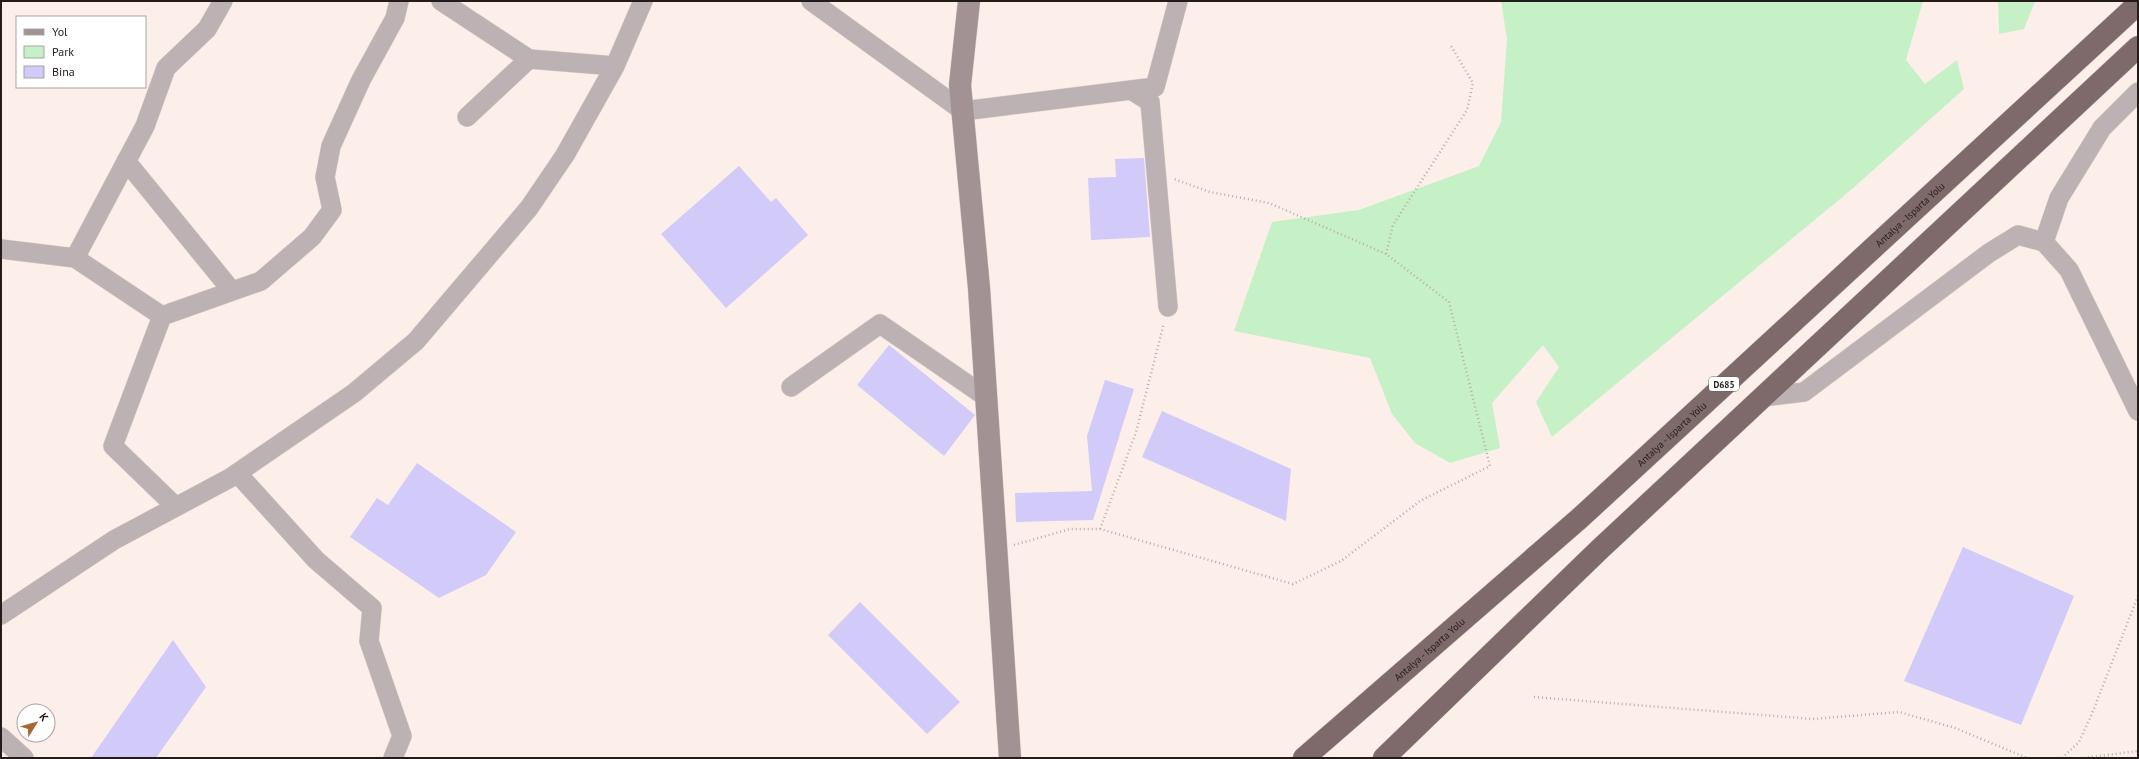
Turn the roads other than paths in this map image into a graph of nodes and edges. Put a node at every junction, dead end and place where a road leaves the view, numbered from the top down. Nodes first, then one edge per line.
1 (223, 1) edge
2 (400, 1) edge
3 (441, 1) edge
4 (643, 1) edge
5 (811, 1) edge
6 (969, 1) edge
7 (1178, 1) edge
8 (2138, 4) edge
9 (2138, 47) edge
10 (528, 59) junction
11 (615, 66) junction
12 (1131, 90) junction
13 (2138, 92) edge
14 (963, 111) junction
15 (467, 117) dead end
16 (126, 161) junction
17 (2044, 242) junction
18 (1, 249) edge
19 (74, 258) junction
20 (232, 291) junction
21 (1168, 307) road end
22 (162, 316) junction
23 (791, 387) dead end
24 (986, 397) junction
25 (1763, 397) junction
26 (2138, 411) edge
27 (237, 473) junction
28 (176, 507) junction
29 (1, 615) edge
30 (1, 737) edge
31 (24, 758) edge
32 (393, 758) edge
33 (1010, 758) edge
34 (1304, 758) edge
35 (1384, 758) edge

1 - 16 street
2 - 20 street
3 - 10 street
4 - 11 street
5 - 14 street
6 - 14 street
7 - 12 street
8 - 34 highway, Antalya - Isparta Yolu / D685
9 - 25 highway
10 - 11 street
10 - 15 street
11 - 27 street
12 - 14 street
12 - 21 street
13 - 17 street
14 - 24 street
16 - 19 street
16 - 20 street
17 - 25 street
17 - 26 street
18 - 19 street
19 - 22 street
20 - 22 street
22 - 28 street
23 - 24 street
24 - 33 street
25 - 35 highway
27 - 28 street
27 - 32 street
28 - 29 street
30 - 31 street

